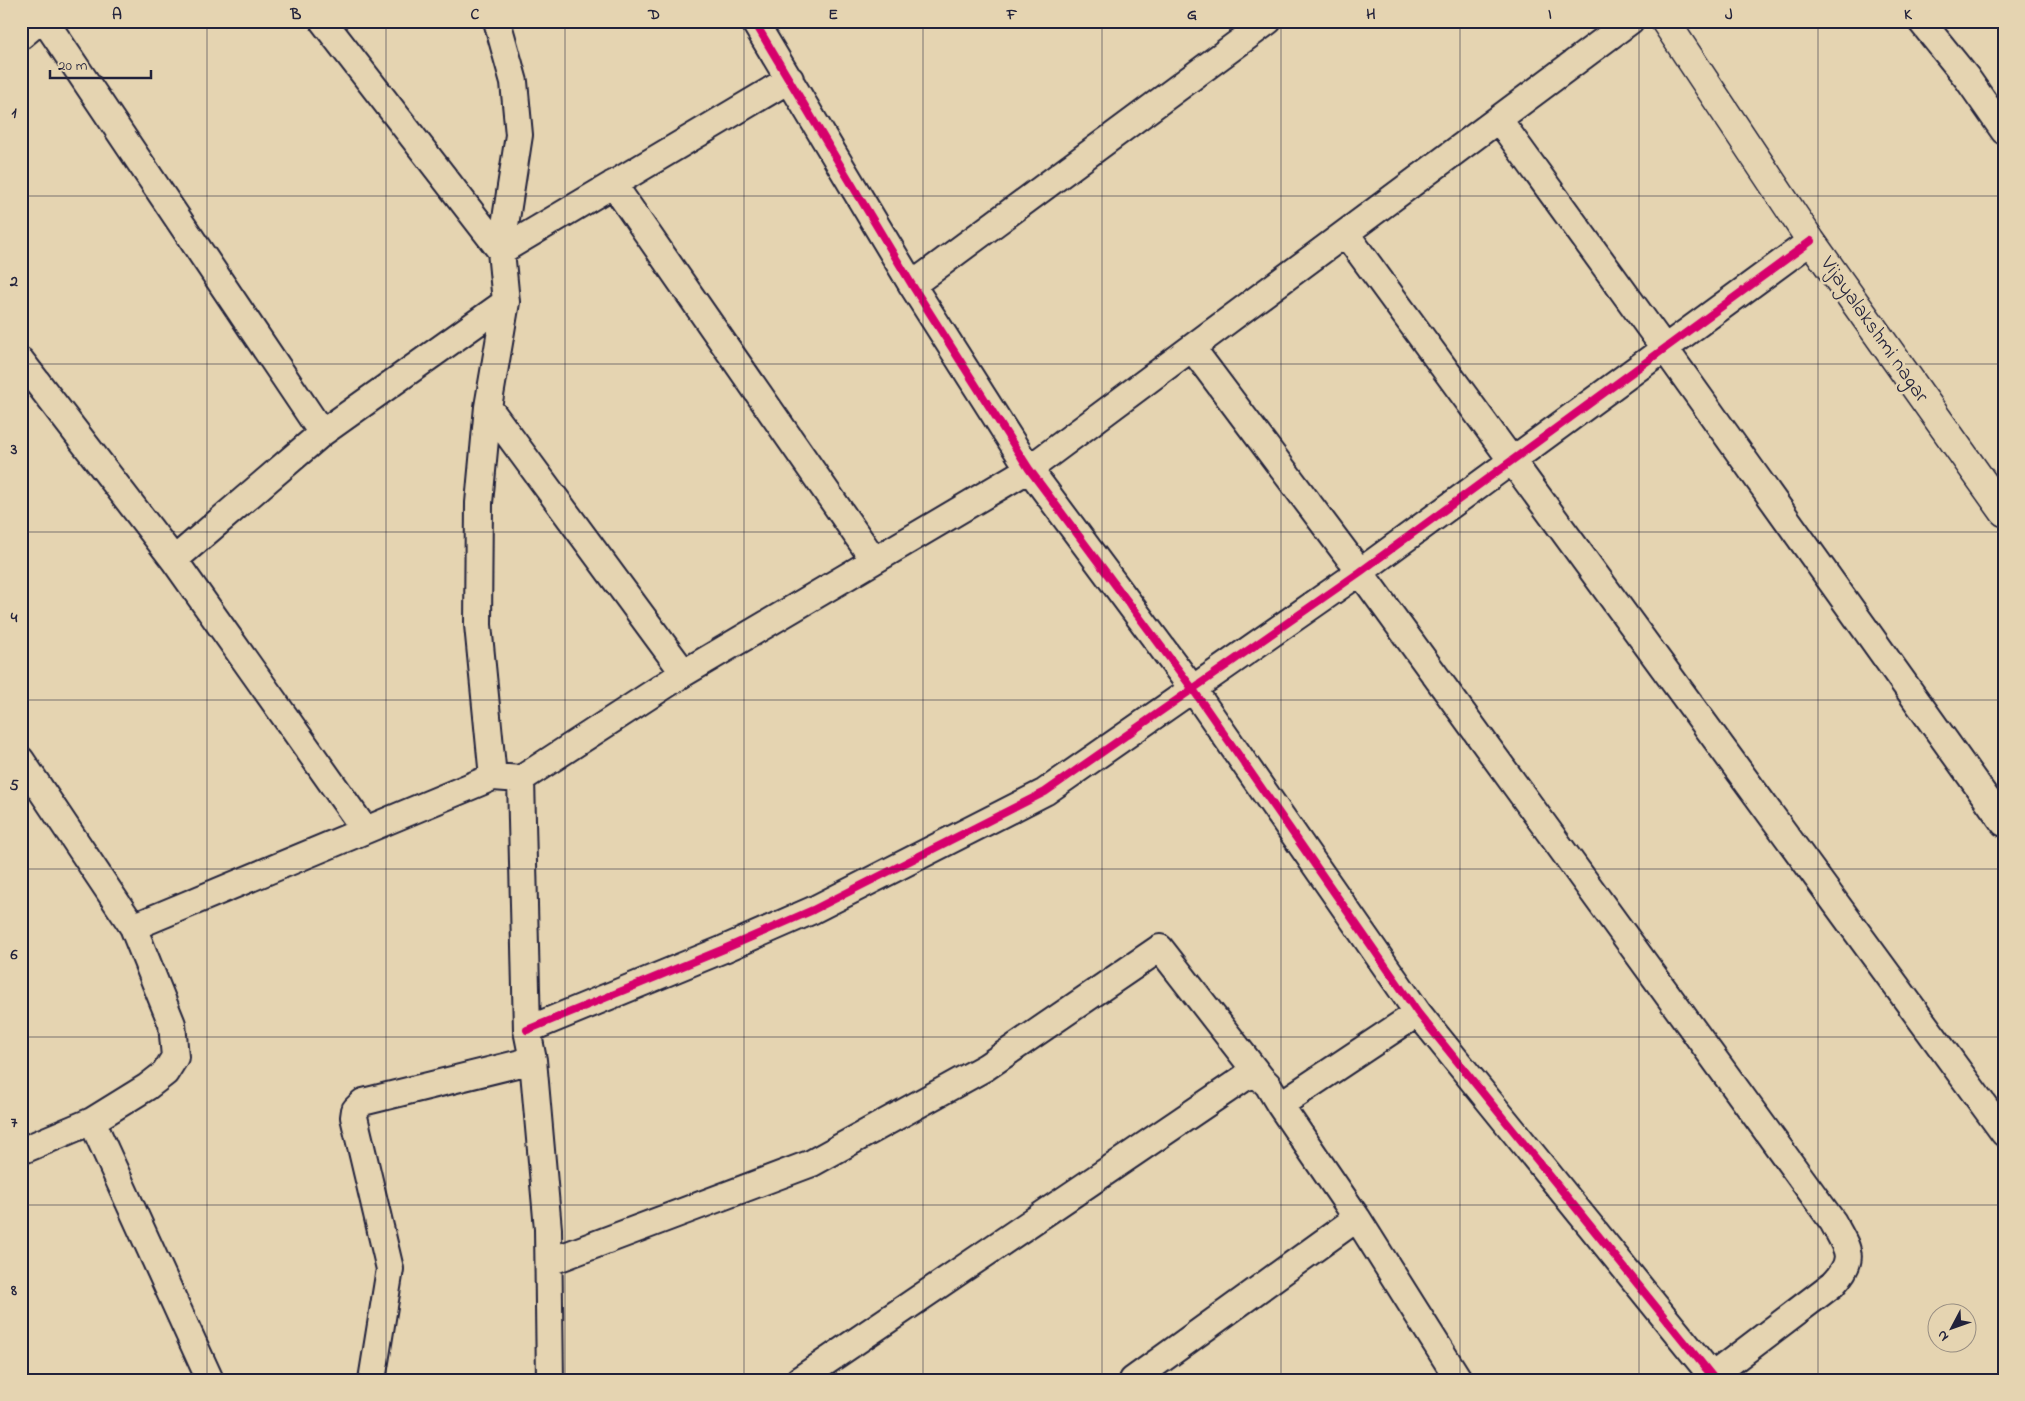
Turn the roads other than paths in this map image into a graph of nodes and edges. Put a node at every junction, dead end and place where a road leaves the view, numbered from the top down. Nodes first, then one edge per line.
1 (39, 21) edge
2 (44, 21) edge
3 (323, 21) edge
4 (497, 21) edge
5 (754, 21) edge
6 (1268, 21) edge
7 (1630, 21) edge
8 (1664, 21) edge
9 (1921, 21) edge
10 (21, 36) edge
11 (790, 79) junction
12 (1499, 120) junction
13 (2004, 130) edge
14 (613, 184) junction
15 (1346, 234) junction
16 (1811, 241) junction
17 (501, 251) junction
18 (912, 285) junction
19 (506, 302) junction
20 (1192, 348) junction
21 (1665, 348) junction
22 (21, 361) edge
23 (488, 407) junction
24 (322, 433) junction
25 (1512, 461) junction
26 (1030, 469) junction
27 (2004, 512) edge
28 (174, 560) junction
29 (874, 560) junction
30 (1360, 572) junction
31 (684, 673) junction
32 (1192, 688) junction
33 (21, 760) edge
34 (493, 777) junction
35 (521, 779) junction
36 (2004, 823) edge
37 (365, 830) junction
38 (133, 927) junction
39 (1418, 1013) junction
40 (527, 1030) junction
41 (533, 1060) junction
42 (1261, 1078) junction
43 (1280, 1105) junction
44 (92, 1121) junction
45 (2004, 1134) edge
46 (21, 1151) edge
47 (1357, 1218) junction
48 (549, 1262) junction
49 (1449, 1376) edge
50 (1709, 1378) edge
51 (210, 1380) edge
52 (372, 1380) edge
53 (550, 1380) edge
54 (799, 1380) edge
55 (1134, 1380) edge

1 - 10 street
2 - 24 street
3 - 17 street
4 - 17 street
5 - 11 street
6 - 18 street
7 - 12 street
8 - 16 street, Vijayalakshmi nagar
9 - 13 street
11 - 14 street
11 - 18 street
12 - 15 street
12 - 21 street
14 - 17 street
14 - 29 street
15 - 20 street
15 - 25 street
16 - 21 street
16 - 27 street, Vijayalakshmi nagar
17 - 19 street
18 - 26 street
19 - 23 street
19 - 24 street
20 - 26 street
20 - 30 street
21 - 25 street
21 - 36 street
22 - 28 street
23 - 31 street
23 - 34 street
24 - 28 street
25 - 30 street
25 - 45 street
26 - 29 street
26 - 32 street
28 - 37 street
29 - 31 street
30 - 32 street
30 - 50 street
31 - 35 street
32 - 39 street
32 - 40 street
33 - 38 street
34 - 35 street
34 - 37 street
35 - 40 street
37 - 38 street
38 - 44 street
39 - 43 street
39 - 50 street
40 - 41 street
41 - 48 street
41 - 52 street
42 - 43 street
42 - 48 street
42 - 54 street
43 - 47 street
44 - 46 street
44 - 51 street
47 - 49 street
47 - 55 street
48 - 53 street

